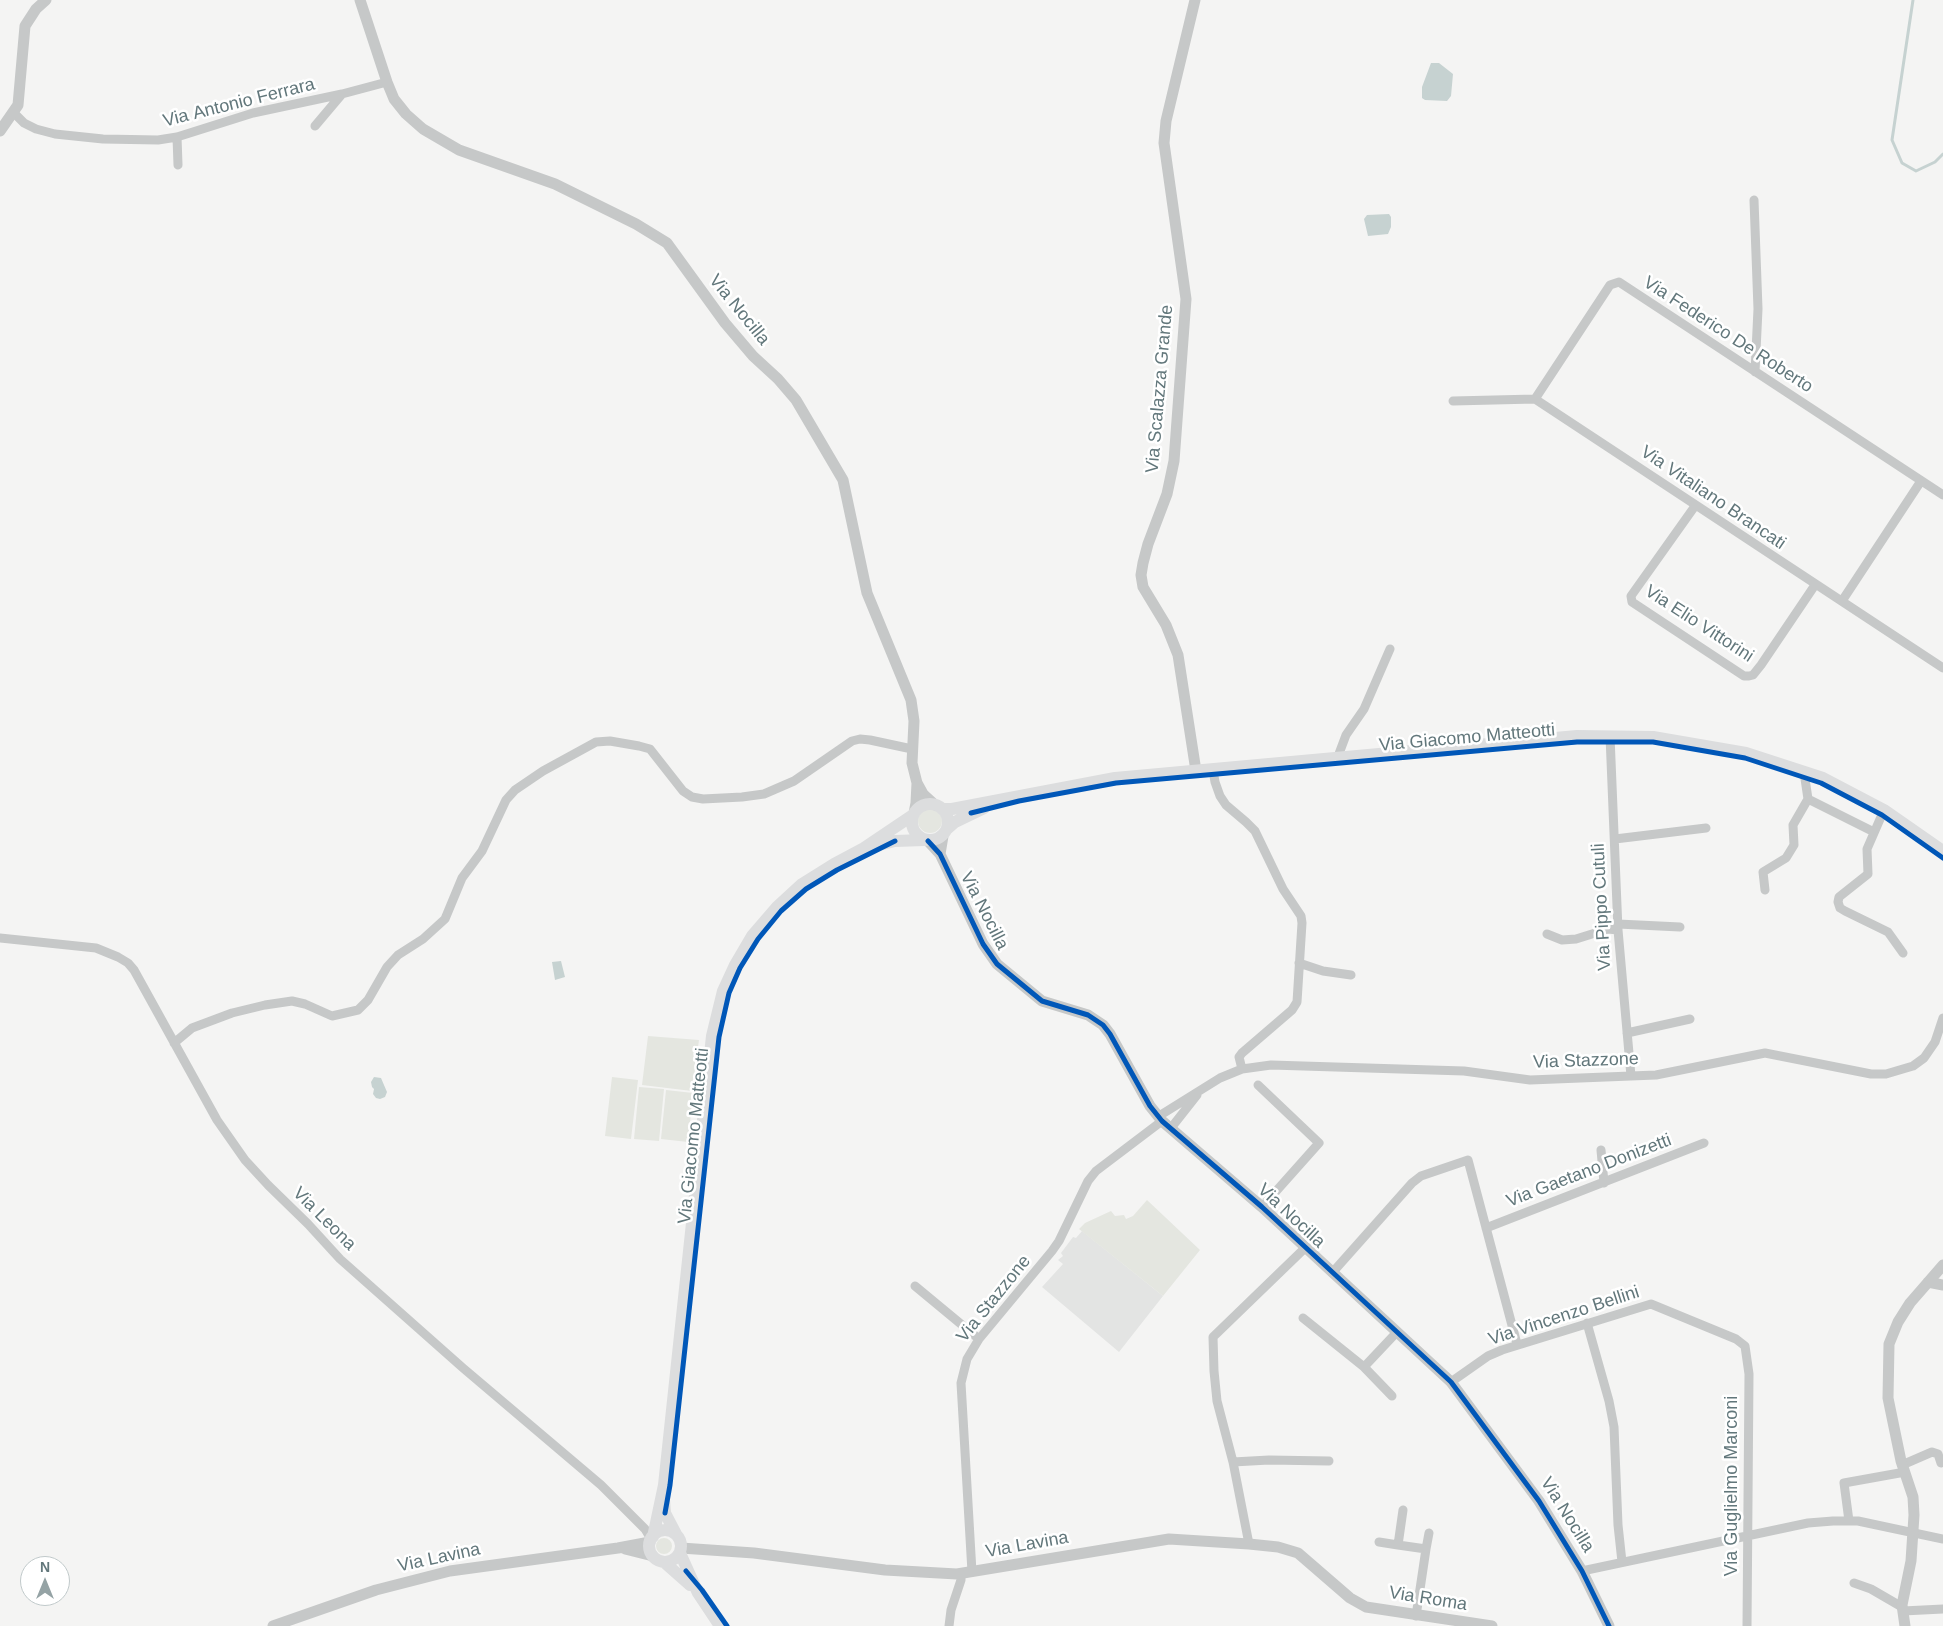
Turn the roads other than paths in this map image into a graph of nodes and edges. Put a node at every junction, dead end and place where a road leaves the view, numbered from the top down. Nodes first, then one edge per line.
1 (46, 0) edge
2 (360, 0) edge
3 (1195, 0) edge
4 (386, 82) junction
5 (342, 94) junction
6 (14, 113) junction
7 (315, 126) dead end
8 (0, 131) edge
9 (177, 138) junction
10 (178, 165) dead end
11 (1754, 200) dead end
12 (1755, 372) junction
13 (1535, 399) junction
14 (1453, 401) dead end
15 (1921, 481) junction
16 (1943, 494) edge
17 (1695, 506) junction
18 (1815, 585) junction
19 (1842, 601) junction
20 (1390, 649) dead end
21 (1943, 668) edge
22 (1610, 736) junction
23 (912, 749) junction
24 (1338, 759) junction
25 (1214, 770) junction
26 (1196, 771) junction
27 (1804, 772) junction
28 (916, 783) junction
29 (1017, 796) junction
30 (1808, 799) junction
31 (939, 807) junction
32 (1884, 810) junction
33 (913, 814) junction
34 (1706, 828) dead end
35 (945, 832) junction
36 (1874, 832) junction
37 (1615, 839) junction
38 (926, 840) junction
39 (864, 848) junction
40 (1943, 851) edge
41 (940, 854) junction
42 (1765, 890) dead end
43 (1618, 927) junction
44 (1680, 927) dead end
45 (1547, 934) dead end
46 (0, 938) edge
47 (1903, 952) dead end
48 (1299, 963) junction
49 (1350, 975) dead end
50 (1943, 1018) edge
51 (1690, 1019) dead end
52 (1628, 1033) junction
53 (174, 1043) junction
54 (1242, 1069) junction
55 (1631, 1076) junction
56 (1258, 1085) dead end
57 (1202, 1090) junction
58 (1164, 1122) junction
59 (1704, 1143) dead end
60 (1601, 1150) dead end
61 (1604, 1183) junction
62 (1262, 1207) junction
63 (1486, 1228) junction
64 (1305, 1248) junction
65 (1943, 1265) edge
66 (1332, 1273) junction
67 (1928, 1282) junction
68 (1943, 1285) edge
69 (915, 1286) dead end
70 (1303, 1318) dead end
71 (1587, 1323) junction
72 (1397, 1332) junction
73 (979, 1339) junction
74 (1517, 1344) junction
75 (1746, 1346) joint
76 (1364, 1368) junction
77 (1451, 1382) junction
78 (1392, 1396) dead end
79 (1329, 1461) dead end
80 (1233, 1462) junction
81 (1941, 1463) dead end
82 (1903, 1468) junction
83 (664, 1485) junction
84 (1403, 1510) dead end
85 (1849, 1521) junction
86 (1429, 1533) dead end
87 (676, 1534) junction
88 (1914, 1534) junction
89 (1748, 1536) junction
90 (651, 1539) junction
91 (1943, 1540) edge
92 (1378, 1542) dead end
93 (1249, 1544) junction
94 (1398, 1545) junction
95 (618, 1548) junction
96 (1426, 1549) junction
97 (680, 1550) junction
98 (658, 1559) junction
99 (1622, 1562) junction
100 (1582, 1571) junction
101 (967, 1573) junction
102 (1854, 1583) dead end
103 (698, 1593) junction
104 (1360, 1605) joint
105 (1902, 1608) junction
106 (1943, 1610) edge
107 (1416, 1616) junction
108 (273, 1626) edge
109 (720, 1626) edge
110 (949, 1626) edge
111 (1492, 1626) edge
112 (1609, 1626) edge
113 (1747, 1626) edge
114 (1905, 1626) edge

1 - 6 street
2 - 4 street, Via Nocilla
3 - 26 street, Via Scalazza Grande
4 - 5 street, Via Antonio Ferrara
4 - 23 street, Via Nocilla
5 - 7 street
5 - 9 street, Via Antonio Ferrara
6 - 8 street
6 - 9 street, Via Antonio Ferrara
9 - 10 street
11 - 12 street
12 - 13 street, Via Federico De Roberto
12 - 15 street, Via Federico De Roberto
13 - 14 street
13 - 17 street, Via Vitaliano Brancati
15 - 16 street, Via Federico De Roberto
15 - 19 street
17 - 18 street, Via Vitaliano Brancati
17 - 18 street, Via Elio Vittorini
18 - 19 street, Via Vitaliano Brancati
19 - 21 street, Via Vitaliano Brancati
20 - 24 street
22 - 24 main road, Via Giacomo Matteotti
22 - 27 main road, Via Giacomo Matteotti
22 - 37 street, Via Pippo Cutuli
23 - 28 street, Via Nocilla
23 - 53 street
24 - 25 main road, Via Giacomo Matteotti
25 - 26 main road, Via Giacomo Matteotti
25 - 48 street
26 - 29 main road, Via Giacomo Matteotti
27 - 30 street
27 - 32 main road, Via Giacomo Matteotti
28 - 31 street
28 - 33 street, Via Nocilla
29 - 31 main road
29 - 35 main road
30 - 36 street
30 - 42 street
31 - 33 main road
31 - 35 main road
32 - 36 street
32 - 40 main road, Via Giacomo Matteotti
33 - 38 main road
33 - 39 main road
34 - 37 street
35 - 38 main road
35 - 41 street
36 - 47 street
37 - 43 street, Via Pippo Cutuli
38 - 39 main road
38 - 41 street, Via Nocilla
39 - 83 main road, Via Giacomo Matteotti
41 - 58 street, Via Nocilla
43 - 44 street
43 - 45 street
43 - 52 street, Via Pippo Cutuli
46 - 53 street, Via Leona
48 - 49 street
48 - 54 street
50 - 55 street, Via Stazzone
51 - 52 street
52 - 55 street, Via Pippo Cutuli
53 - 90 street, Via Leona
54 - 55 street, Via Stazzone
54 - 57 street, Via Stazzone
56 - 62 street
57 - 58 street, Via Stazzone
57 - 58 street
58 - 62 street, Via Nocilla
58 - 73 street, Via Stazzone
59 - 61 street, Via Gaetano Donizetti
60 - 61 street
61 - 63 street, Via Gaetano Donizetti
62 - 64 street, Via Nocilla
63 - 66 street
63 - 74 street
64 - 66 street, Via Nocilla
64 - 80 street
65 - 67 street
66 - 72 street, Via Nocilla
67 - 68 street
67 - 82 street
69 - 73 street
70 - 76 street
71 - 74 street, Via Vincenzo Bellini
71 - 75 street, Via Vincenzo Bellini
71 - 99 street
72 - 76 street
72 - 77 street, Via Nocilla
73 - 101 street, Via Stazzone
74 - 77 street, Via Vincenzo Bellini
75 - 89 street, Via Guglielmo Marconi
76 - 78 street
77 - 100 street, Via Nocilla
79 - 80 street
80 - 93 street
81 - 82 street
82 - 85 street
82 - 88 street
83 - 87 main road
83 - 90 main road
84 - 94 street
85 - 88 street
85 - 89 street
86 - 96 street
87 - 90 main road
87 - 97 main road
88 - 91 street
88 - 105 street
89 - 99 street
89 - 113 street, Via Guglielmo Marconi
90 - 95 street, Via Lavina
90 - 98 main road
92 - 94 street
93 - 101 street, Via Lavina
93 - 104 street, Via Lavina
94 - 96 street
95 - 98 street
95 - 108 street, Via Lavina
96 - 107 street
97 - 98 main road
97 - 101 street, Via Lavina
97 - 103 main road
98 - 103 main road
99 - 100 street
100 - 112 street, Via Nocilla
101 - 110 street, Via Stazzone
102 - 105 street
103 - 109 main road
104 - 107 street, Via Roma
105 - 106 street
105 - 114 street
107 - 111 street, Via Roma

